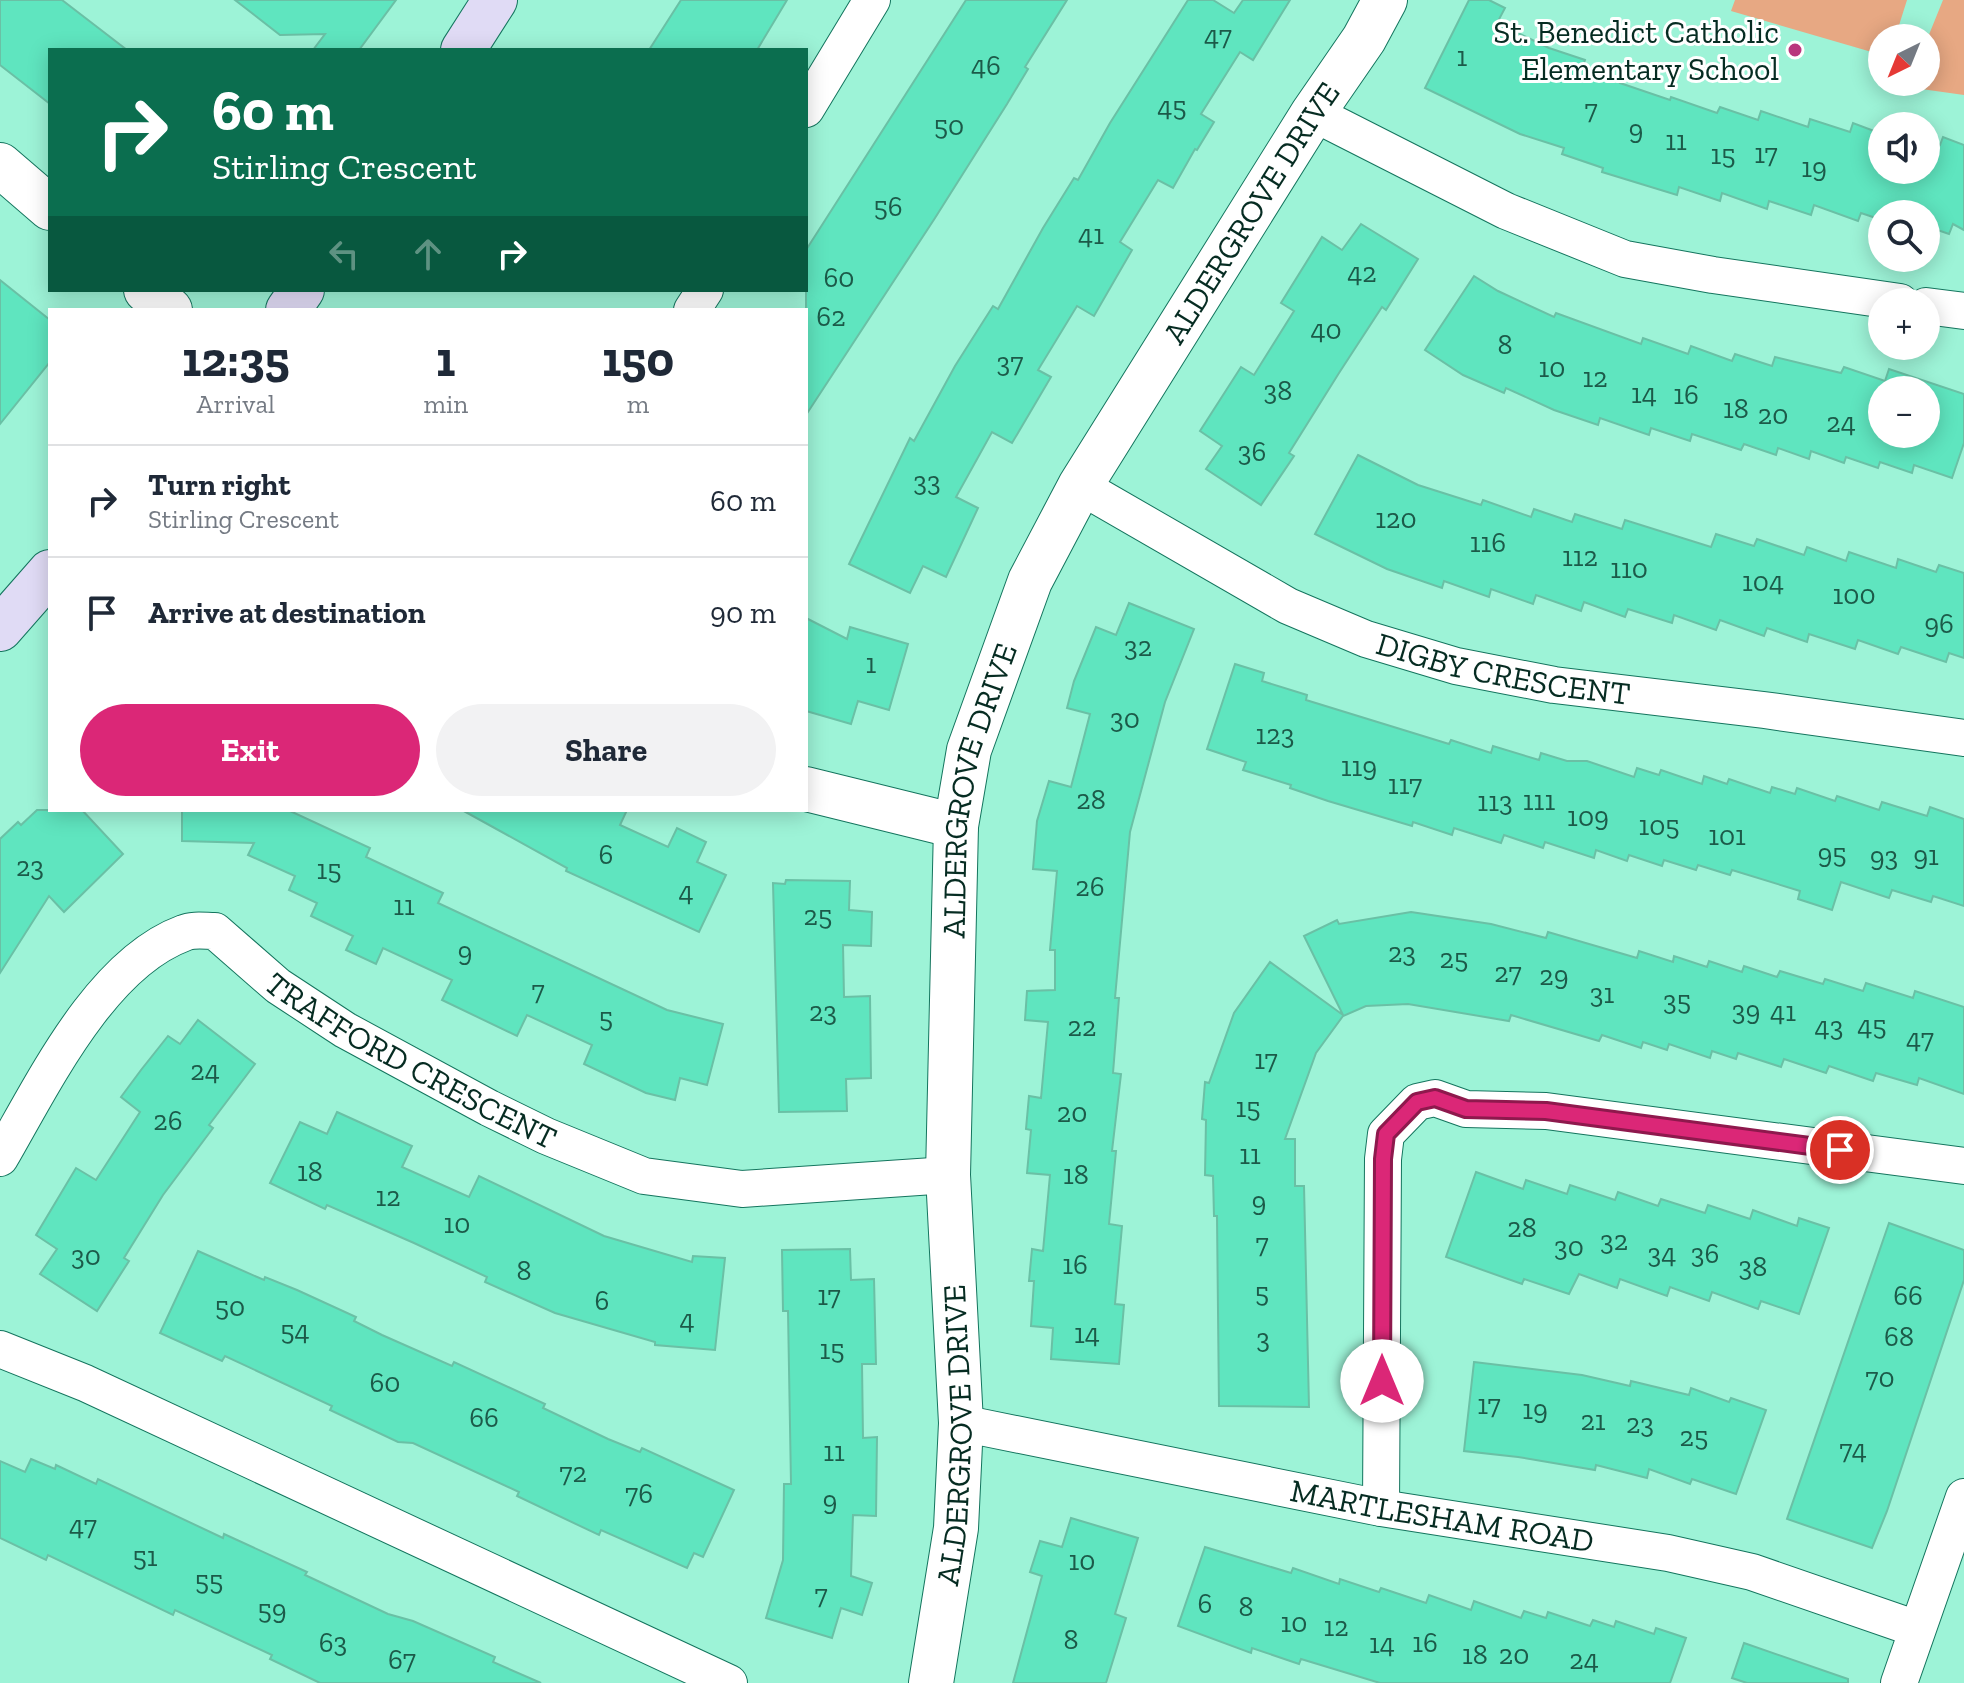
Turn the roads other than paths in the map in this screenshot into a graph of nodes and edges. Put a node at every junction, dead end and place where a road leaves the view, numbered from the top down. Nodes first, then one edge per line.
1 (495, 0) edge
2 (872, 0) edge
3 (1385, 0) edge
4 (464, 48) edge
5 (808, 106) edge
6 (1313, 113) junction
7 (0, 165) edge
8 (48, 206) edge
9 (148, 292) edge
10 (1868, 297) edge
11 (168, 308) edge
12 (1940, 308) edge
13 (1964, 311) edge
14 (1080, 486) junction
15 (48, 574) edge
16 (0, 629) edge
17 (1964, 738) edge
18 (808, 789) edge
19 (956, 826) junction
20 (0, 1158) edge
21 (1964, 1166) edge
22 (948, 1175) junction
23 (0, 1349) edge
24 (961, 1423) junction
25 (1964, 1497) edge
26 (1381, 1508) junction
27 (1917, 1629) junction
28 (729, 1683) edge
29 (931, 1683) edge
30 (1899, 1683) edge

1 - 4 main road
2 - 5 street
3 - 6 street, ALDERGROVE DRIVE
6 - 10 street
6 - 14 street, ALDERGROVE DRIVE
7 - 8 street
9 - 11 street
12 - 13 street
14 - 17 street, DIGBY CRESCENT
14 - 19 street, ALDERGROVE DRIVE
15 - 16 main road
18 - 19 street
19 - 22 street, ALDERGROVE DRIVE
20 - 22 street, TRAFFORD CRESCENT
21 - 26 street
22 - 24 street, ALDERGROVE DRIVE
23 - 28 street
24 - 26 street, MARTLESHAM ROAD
24 - 29 street, ALDERGROVE DRIVE
25 - 27 street
26 - 27 street, MARTLESHAM ROAD
27 - 30 street

